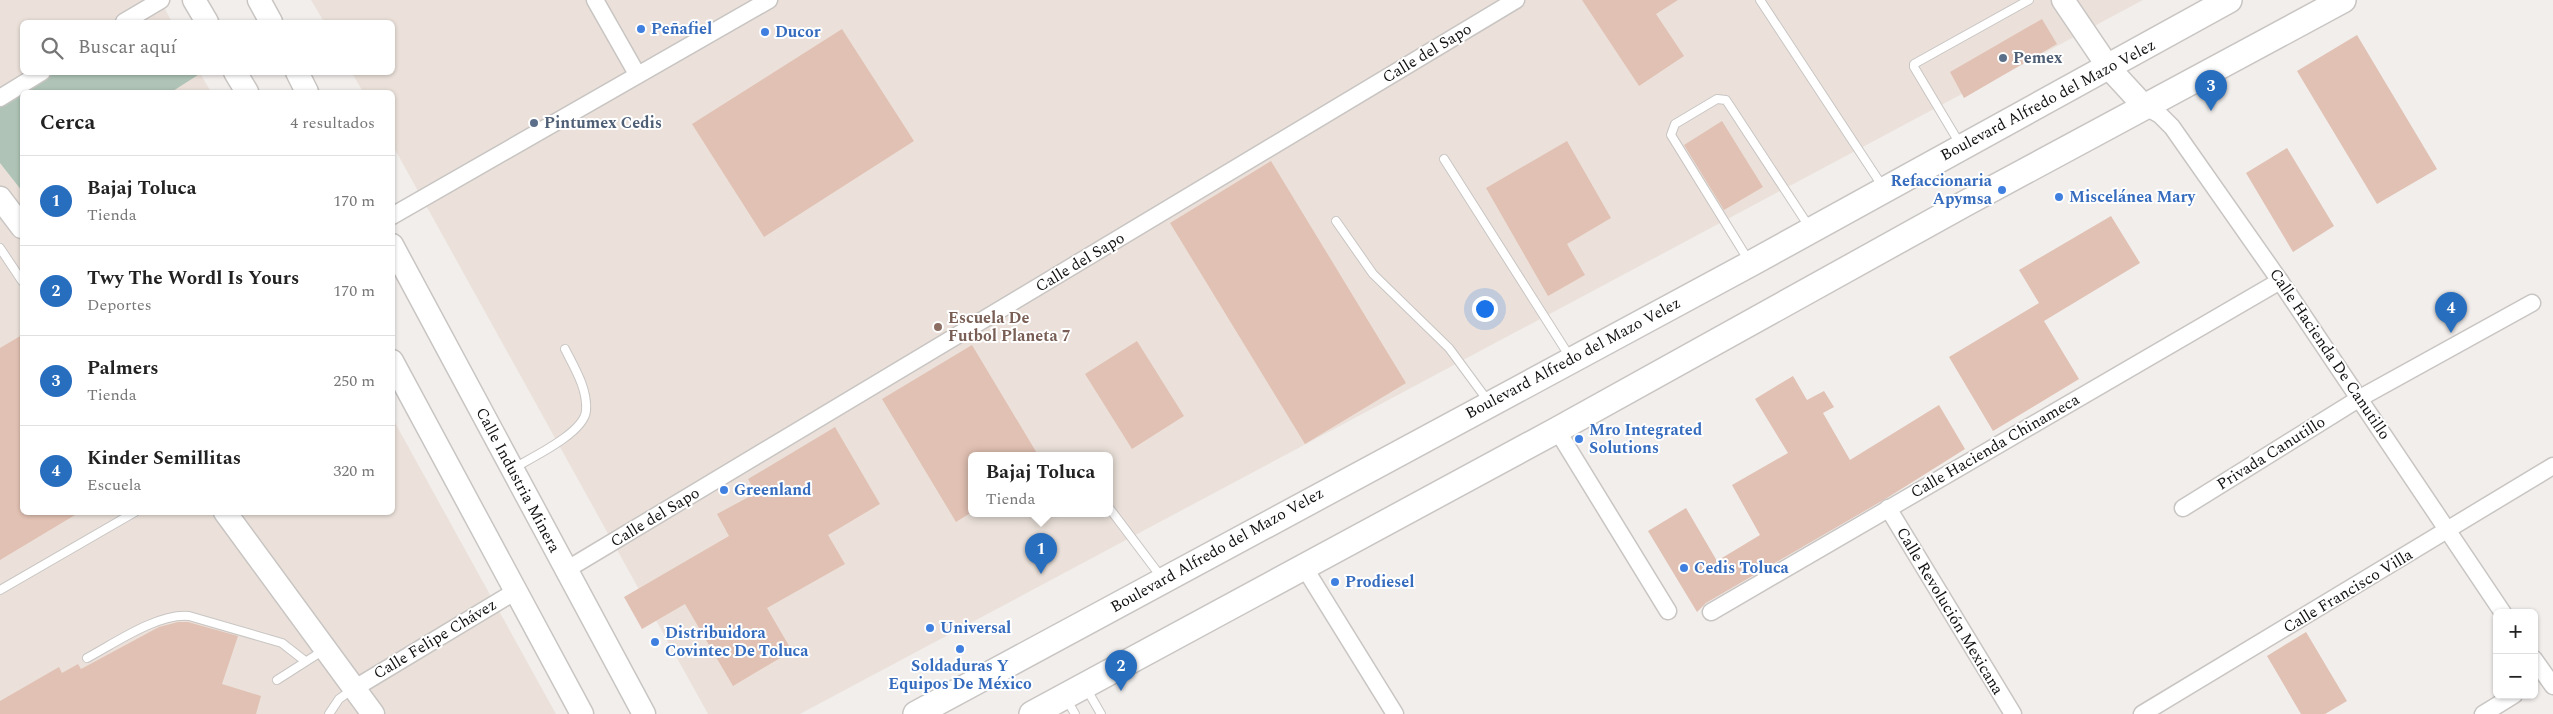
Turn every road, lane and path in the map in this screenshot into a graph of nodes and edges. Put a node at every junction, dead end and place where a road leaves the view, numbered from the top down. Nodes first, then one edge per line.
1 (161, 0) edge
2 (194, 0) edge
3 (259, 0) edge
4 (595, 0) edge
5 (769, 0) edge
6 (1516, 0) edge
7 (1760, 0) edge
8 (2029, 0) edge
9 (2063, 0) edge
10 (2229, 0) edge
11 (2343, 0) edge
12 (127, 20) edge
13 (206, 20) edge
14 (270, 20) edge
15 (2109, 68) junction
16 (637, 74) junction
17 (37, 75) edge
18 (237, 75) edge
19 (298, 75) edge
20 (246, 90) edge
21 (306, 90) edge
22 (0, 98) edge
23 (2144, 106) junction
24 (1961, 146) junction
25 (1444, 159) dead end
26 (1884, 189) junction
27 (0, 198) edge
28 (395, 214) edge
29 (1336, 221) dead end
30 (20, 224) edge
31 (1811, 230) junction
32 (0, 248) edge
33 (395, 251) edge
34 (1750, 264) junction
35 (20, 278) edge
36 (2280, 281) junction
37 (2532, 303) dead end
38 (565, 349) dead end
39 (1571, 359) junction
40 (395, 367) edge
41 (2360, 398) junction
42 (1490, 403) junction
43 (1557, 430) junction
44 (2553, 466) edge
45 (512, 469) junction
46 (1888, 508) junction
47 (2183, 508) dead end
48 (1113, 513) edge
49 (130, 515) edge
50 (227, 515) edge
51 (2448, 531) junction
52 (1304, 567) junction
53 (566, 570) junction
54 (1163, 580) junction
55 (0, 590) edge
56 (516, 591) junction
57 (2500, 609) edge
58 (1668, 611) dead end
59 (1710, 612) dead end
60 (324, 649) junction
61 (87, 658) dead end
62 (305, 661) junction
63 (2538, 664) edge
64 (2547, 679) edge
65 (277, 680) dead end
66 (355, 688) junction
67 (1075, 698) edge
68 (2507, 699) edge
69 (329, 714) edge
70 (373, 714) edge
71 (582, 714) edge
72 (644, 714) edge
73 (916, 714) edge
74 (1032, 714) edge
75 (1101, 714) edge
76 (1395, 714) edge
77 (2013, 714) edge
78 (2142, 714) edge
79 (2483, 714) edge

1 - 12 street
2 - 13 main road
3 - 14 main road
4 - 16 street
5 - 16 street
6 - 53 street, Calle del Sapo
7 - 26 lane
8 - 24 lane
9 - 15 main road
10 - 15 main road, Boulevard Alfredo del Mazo Velez
11 - 23 main road
15 - 23 main road
15 - 24 main road, Boulevard Alfredo del Mazo Velez
16 - 28 street
17 - 22 street
18 - 20 main road
19 - 21 main road
23 - 36 street, Calle Hacienda De Canutillo
23 - 43 main road
24 - 26 main road, Boulevard Alfredo del Mazo Velez
25 - 39 lane
26 - 31 main road, Boulevard Alfredo del Mazo Velez
27 - 30 main road
29 - 42 lane
31 - 34 main road, Boulevard Alfredo del Mazo Velez
31 - 34 lane
32 - 35 lane
33 - 45 main road, Calle Industria Minera
34 - 39 main road, Boulevard Alfredo del Mazo Velez
36 - 41 street, Calle Hacienda De Canutillo
36 - 46 street, Calle Hacienda Chinameca
37 - 41 street, Privada Canutillo
38 - 45 lane
39 - 42 main road, Boulevard Alfredo del Mazo Velez
40 - 56 main road
41 - 47 street, Privada Canutillo
41 - 51 street, Calle Hacienda De Canutillo
42 - 54 main road, Boulevard Alfredo del Mazo Velez
43 - 52 main road
43 - 58 street
44 - 51 street, Calle Francisco Villa
45 - 53 main road, Calle Industria Minera
46 - 59 street, Calle Hacienda Chinameca
46 - 77 street, Calle Revolución Mexicana
48 - 54 lane
49 - 55 lane
50 - 60 main road
51 - 57 street, Calle Hacienda De Canutillo
51 - 78 street, Calle Francisco Villa
52 - 67 main road
52 - 76 street
53 - 72 main road, Calle Industria Minera
54 - 73 main road, Boulevard Alfredo del Mazo Velez
56 - 66 street, Calle Felipe Chávez
56 - 71 main road
60 - 62 lane
60 - 66 main road
61 - 62 lane
62 - 65 lane
63 - 64 street
66 - 69 lane
66 - 70 main road
67 - 74 main road
67 - 75 lane
68 - 79 street

